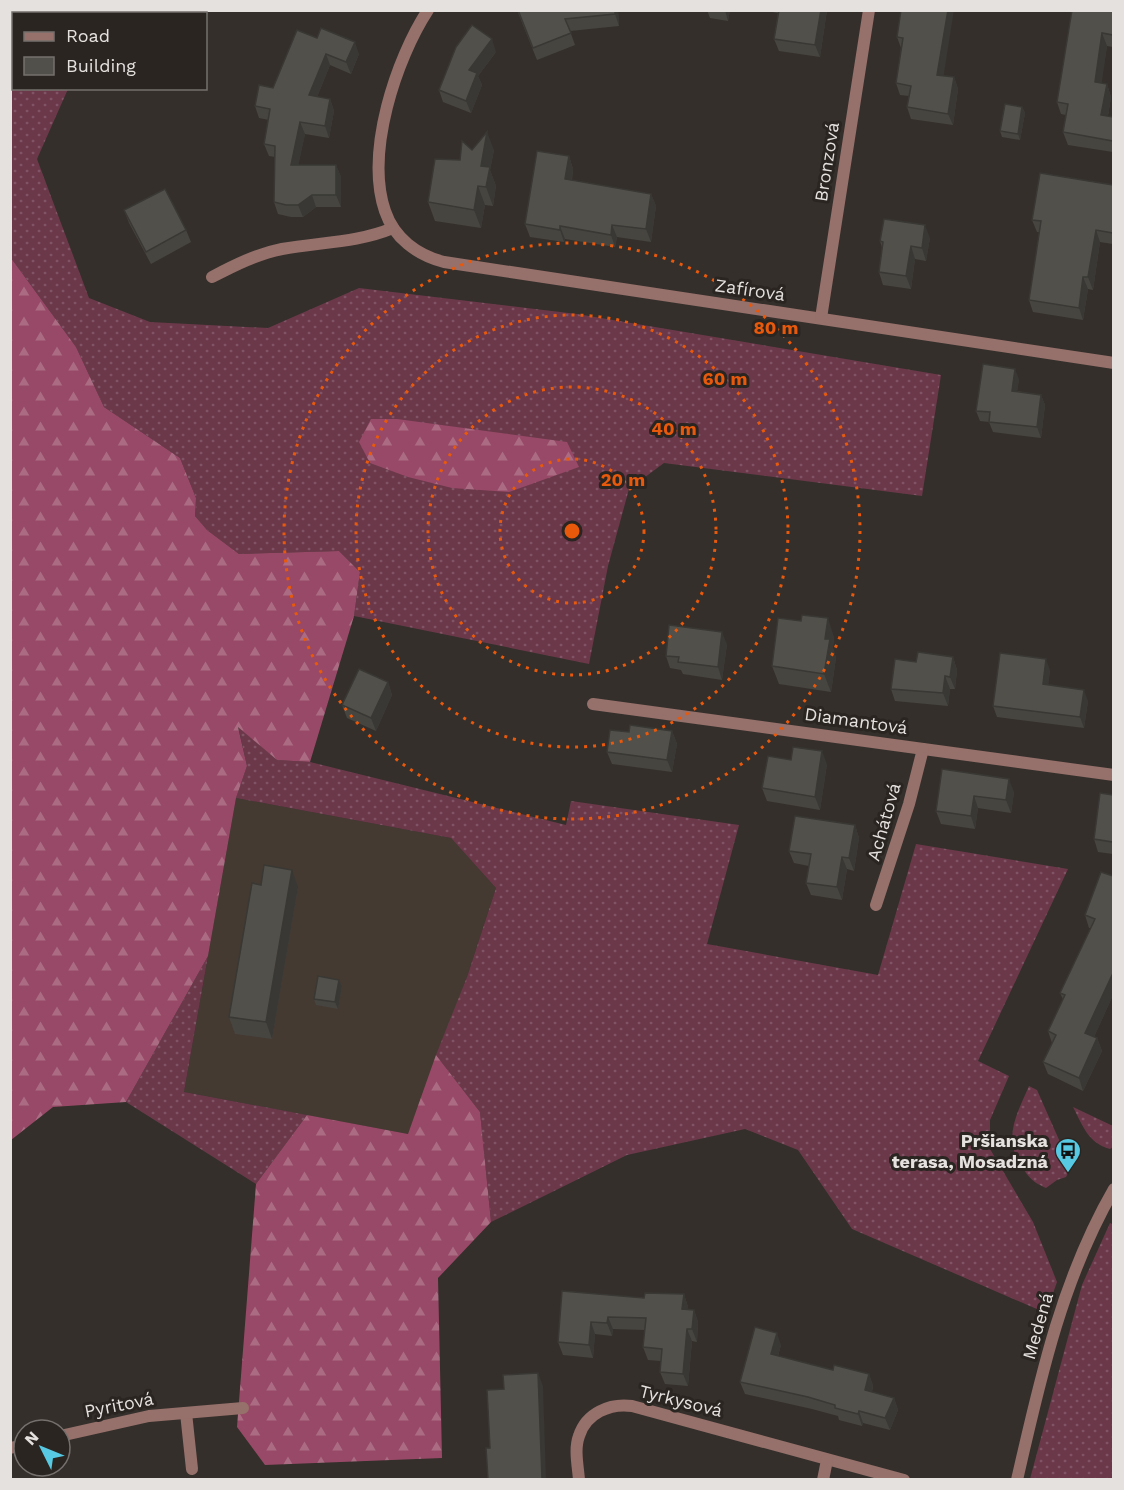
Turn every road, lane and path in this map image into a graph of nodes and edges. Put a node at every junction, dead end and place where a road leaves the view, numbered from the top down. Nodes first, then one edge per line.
1 (428, 10) edge
2 (869, 10) edge
3 (393, 228) junction
4 (212, 277) dead end
5 (821, 318) junction
6 (1113, 363) edge
7 (593, 704) dead end
8 (922, 749) junction
9 (1113, 775) edge
10 (876, 905) dead end
11 (1113, 1189) edge
12 (243, 1408) dead end
13 (186, 1413) junction
14 (72, 1433) edge
15 (827, 1460) junction
16 (192, 1469) dead end
17 (579, 1479) edge
18 (823, 1479) edge
19 (904, 1479) edge
20 (1017, 1479) edge

1 - 3 street, Zafírová
2 - 5 street, Bronzová
3 - 4 street
3 - 5 street, Zafírová
5 - 6 street, Zafírová
7 - 8 street, Diamantová
8 - 9 street, Diamantová
8 - 10 street, Achátová
11 - 20 street, Medená
12 - 13 street, Pyritová
13 - 14 street, Pyritová
13 - 16 street
15 - 17 street, Tyrkysová
15 - 18 street
15 - 19 street, Tyrkysová

